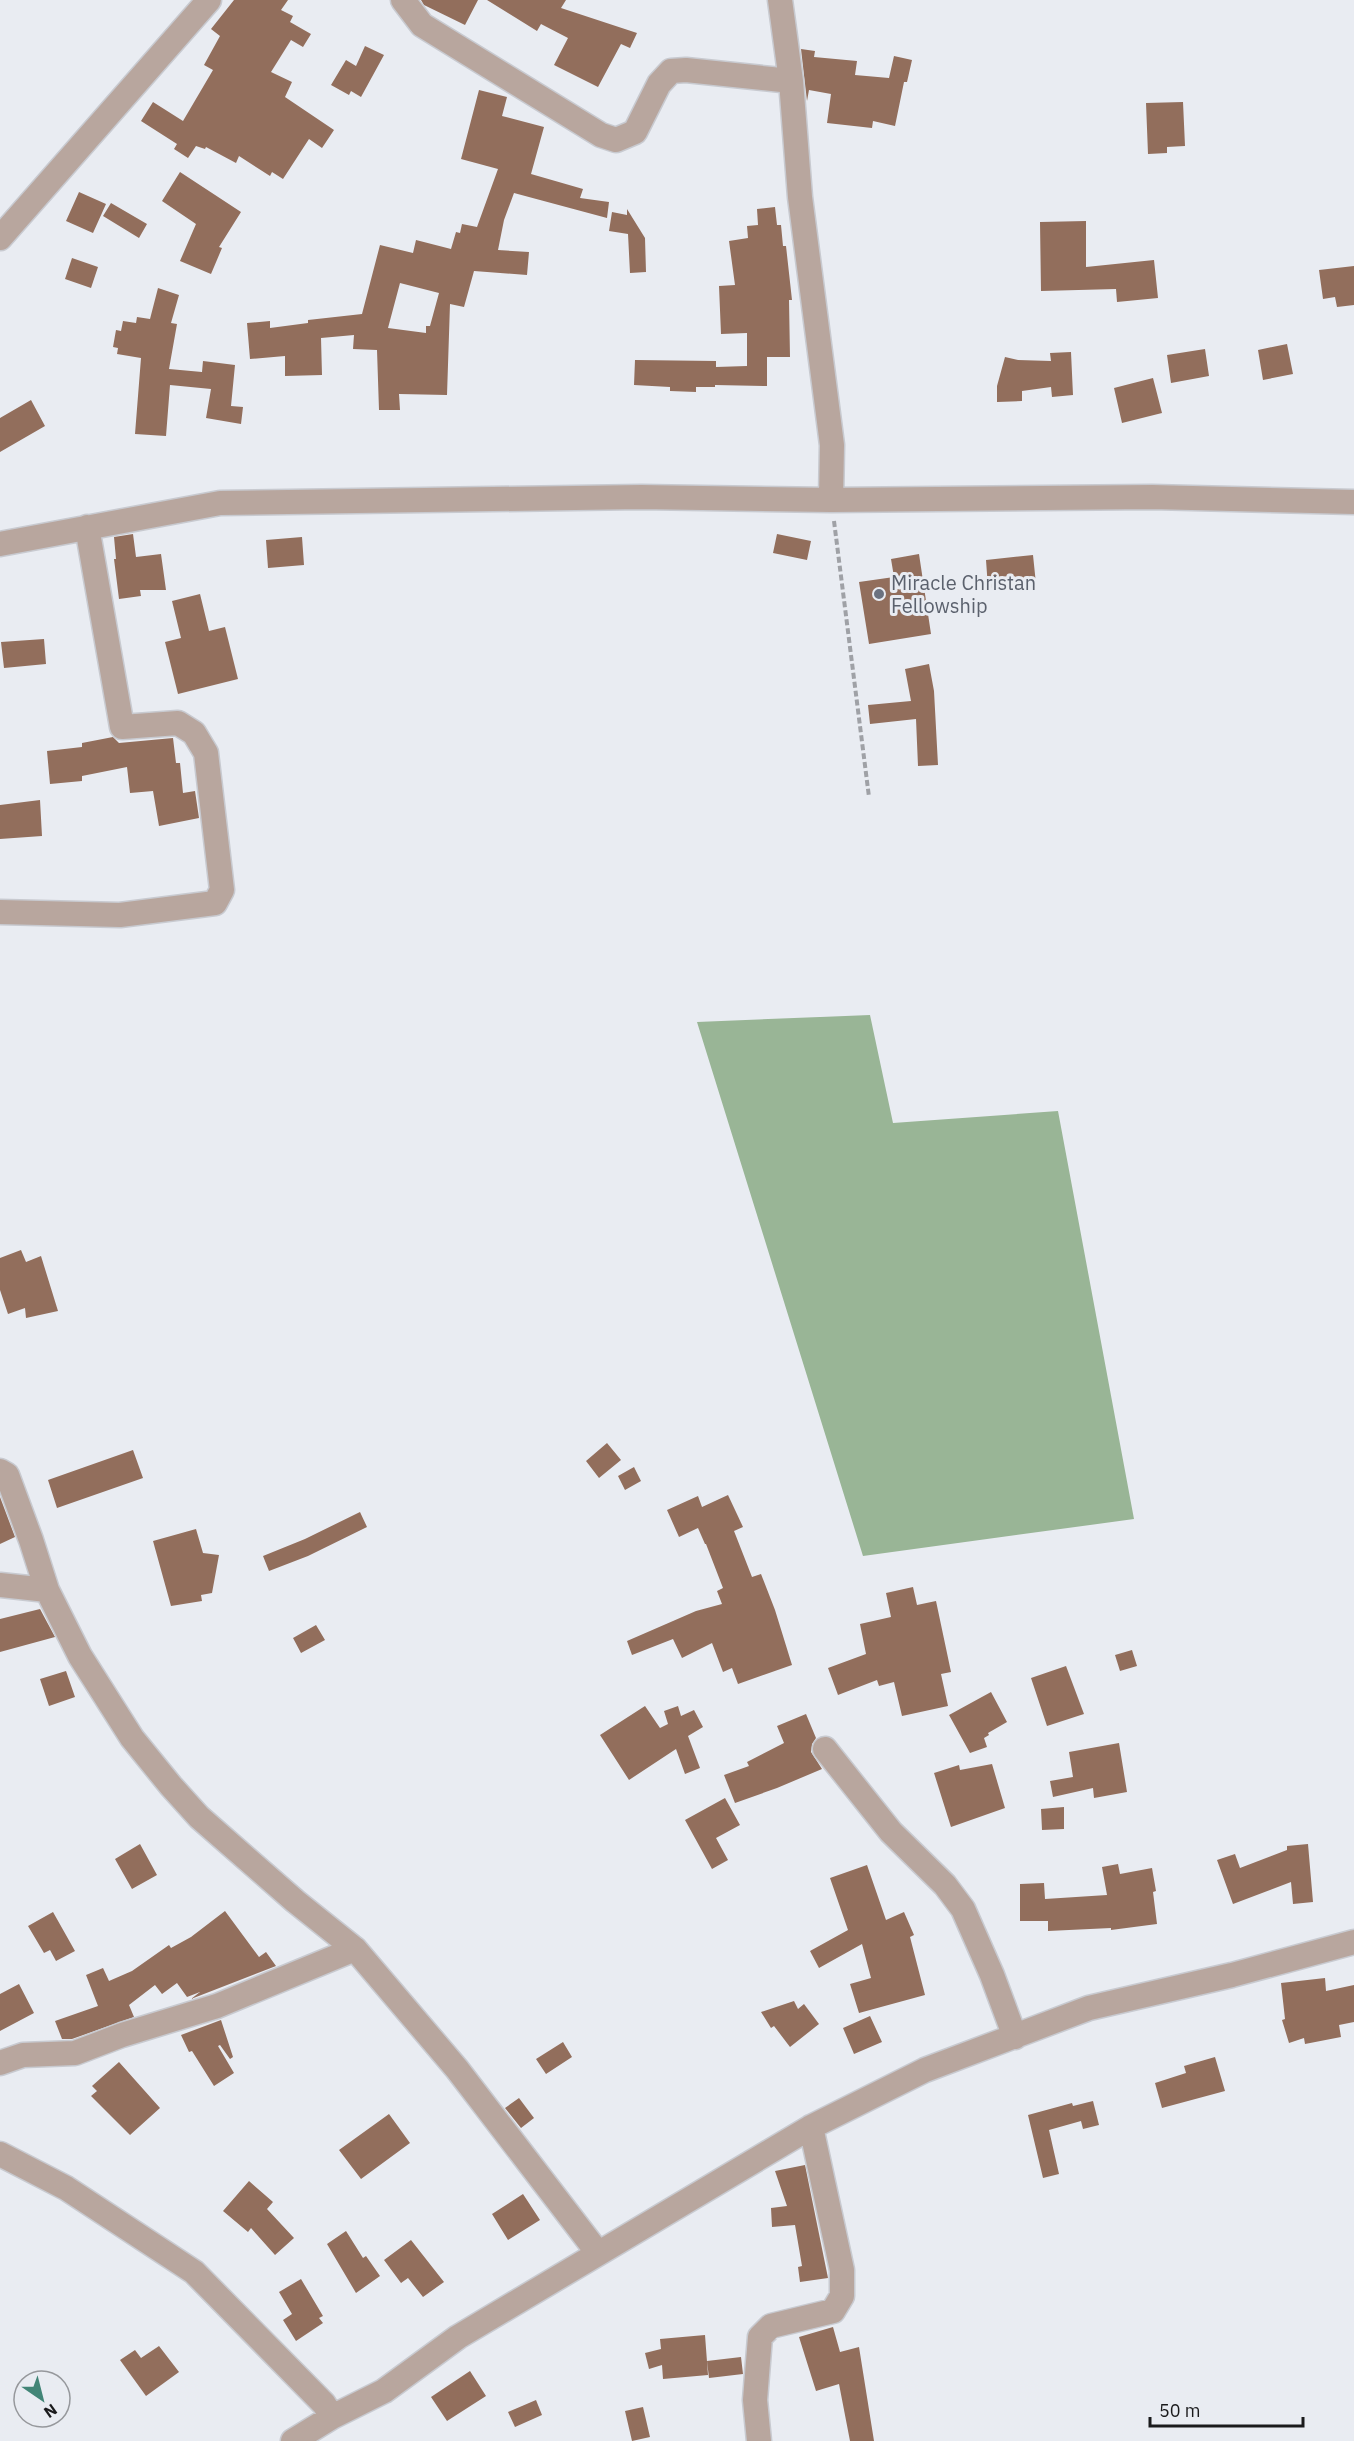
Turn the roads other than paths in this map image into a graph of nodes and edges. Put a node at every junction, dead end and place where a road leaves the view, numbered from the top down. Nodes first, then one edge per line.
1 (209, 0) edge
2 (403, 0) edge
3 (780, 0) edge
4 (791, 81) junction
5 (0, 238) edge
6 (831, 500) junction
7 (1354, 502) edge
8 (87, 527) junction
9 (0, 544) edge
10 (0, 912) edge
11 (0, 1471) edge
12 (0, 1585) edge
13 (47, 1590) junction
14 (825, 1749) dead end
15 (1354, 1942) edge
16 (355, 1949) junction
17 (1015, 2037) junction
18 (0, 2063) edge
19 (811, 2127) junction
20 (0, 2154) edge
21 (598, 2253) junction
22 (332, 2417) junction
23 (293, 2441) edge
24 (759, 2441) edge

1 - 5 street
2 - 4 street
3 - 4 street
4 - 6 street
6 - 7 street
6 - 8 street
8 - 9 street
8 - 10 street
11 - 13 street
12 - 13 street
13 - 16 street
14 - 17 street
15 - 17 street
16 - 18 street
16 - 21 street
17 - 19 street
19 - 21 street
19 - 24 street
20 - 22 street
21 - 22 street
22 - 23 street

